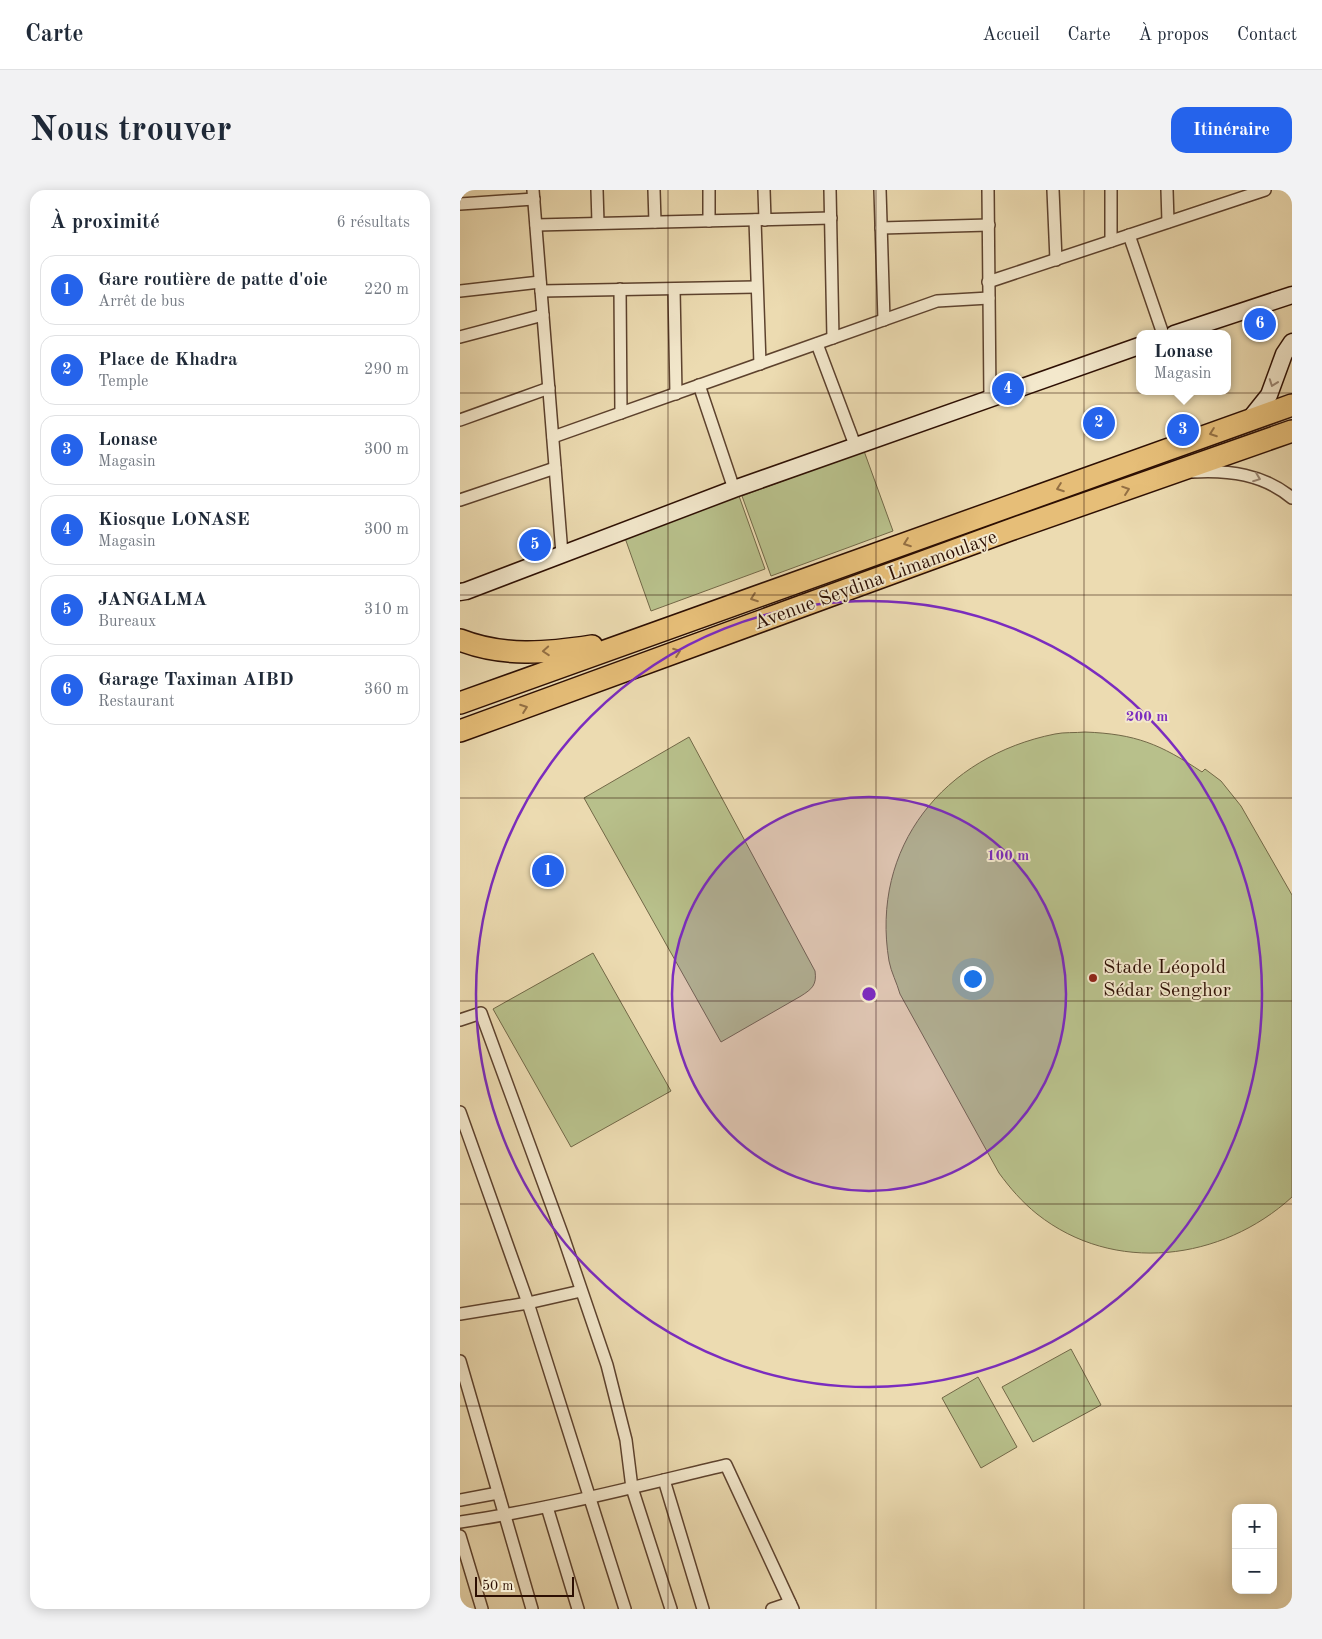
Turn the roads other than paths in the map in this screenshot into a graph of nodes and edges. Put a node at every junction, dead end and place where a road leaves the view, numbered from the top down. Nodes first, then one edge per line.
1 (598, 190) edge
2 (654, 190) edge
3 (709, 190) edge
4 (764, 190) edge
5 (830, 190) edge
6 (880, 190) edge
7 (988, 190) edge
8 (1053, 190) edge
9 (1111, 190) edge
10 (1167, 190) edge
11 (1228, 190) edge
12 (1265, 190) edge
13 (534, 195) edge
14 (1228, 202) junction
15 (460, 204) edge
16 (831, 218) junction
17 (760, 220) junction
18 (709, 221) junction
19 (654, 222) junction
20 (1168, 222) junction
21 (598, 224) junction
22 (536, 225) junction
23 (989, 226) junction
24 (881, 228) junction
25 (1129, 235) junction
26 (1111, 241) junction
27 (1056, 260) junction
28 (988, 282) junction
29 (541, 286) junction
30 (756, 287) junction
31 (620, 289) junction
32 (674, 289) junction
33 (460, 291) edge
34 (1292, 295) edge
35 (989, 298) junction
36 (543, 315) junction
37 (884, 320) junction
38 (1162, 330) edge
39 (1186, 330) edge
40 (460, 337) edge
41 (833, 338) junction
42 (1292, 342) edge
43 (817, 344) junction
44 (1136, 347) edge
45 (760, 364) junction
46 (699, 386) junction
47 (549, 388) junction
48 (676, 394) junction
49 (990, 398) junction
50 (1292, 406) edge
51 (621, 413) junction
52 (460, 420) edge
53 (1249, 420) junction
54 (1292, 431) edge
55 (552, 437) junction
56 (855, 445) junction
57 (555, 468) junction
58 (1174, 473) junction
59 (734, 488) junction
60 (1292, 498) edge
61 (460, 500) edge
62 (562, 554) junction
63 (460, 592) edge
64 (646, 636) junction
65 (460, 640) edge
66 (460, 703) edge
67 (466, 731) edge
68 (460, 1020) edge
69 (460, 1112) edge
70 (581, 1291) junction
71 (528, 1303) junction
72 (460, 1314) edge
73 (460, 1361) edge
74 (664, 1480) junction
75 (632, 1488) junction
76 (498, 1493) junction
77 (590, 1497) junction
78 (460, 1500) edge
79 (547, 1507) junction
80 (504, 1516) junction
81 (460, 1522) edge
82 (460, 1536) edge
83 (792, 1606) edge
84 (482, 1609) edge
85 (532, 1609) edge
86 (578, 1609) edge
87 (625, 1609) edge
88 (671, 1609) edge
89 (703, 1609) edge
90 (772, 1609) edge

1 - 21 street
2 - 19 street
3 - 18 street
4 - 17 street
5 - 16 street
6 - 24 street
7 - 23 street
8 - 27 street
9 - 26 street
10 - 20 street
11 - 14 street
12 - 14 street
13 - 15 street
13 - 22 street
14 - 20 street
16 - 17 street
16 - 41 street
17 - 18 street
17 - 30 street
18 - 19 street
19 - 21 street
20 - 25 street
21 - 22 street
22 - 29 street
23 - 24 street
23 - 28 street
24 - 37 street
25 - 26 street
25 - 38 street
26 - 27 street
27 - 28 street
28 - 35 street
29 - 31 street
29 - 33 street
29 - 36 street
30 - 32 street
30 - 45 street
31 - 32 street
31 - 51 street
32 - 48 street
34 - 39 street
35 - 37 street
35 - 49 street
36 - 40 street
36 - 47 street
37 - 41 street
41 - 43 street
42 -> 53 street
43 - 45 street
43 - 56 street
44 - 49 street
45 - 46 street
46 - 48 street
46 - 59 street
47 - 52 street
47 - 55 street
48 - 51 street
49 - 56 street
50 - 53 highway, Avenue Seydina Limamoulaye
51 - 55 street
53 -> 64 highway, Avenue Seydina Limamoulaye
54 - 58 highway, Avenue Seydina Limamoulaye
55 - 57 street
56 - 59 street
57 - 61 street
57 - 62 street
58 -> 60 street
67 -> 58 highway, Avenue Seydina Limamoulaye
59 - 62 street
62 - 63 street
64 -> 65 highway
64 - 66 highway, Avenue Seydina Limamoulaye
68 - 70 street
69 - 71 street
70 - 71 street
70 - 75 street
71 - 72 street
71 - 77 street
73 - 76 street
74 - 75 street
74 - 83 street
74 - 89 street
75 - 77 street
75 - 88 street
76 - 78 street
76 - 80 street
77 - 79 street
77 - 87 street
79 - 80 street
79 - 86 street
80 - 81 street
80 - 85 street
82 - 84 street
83 - 90 street

